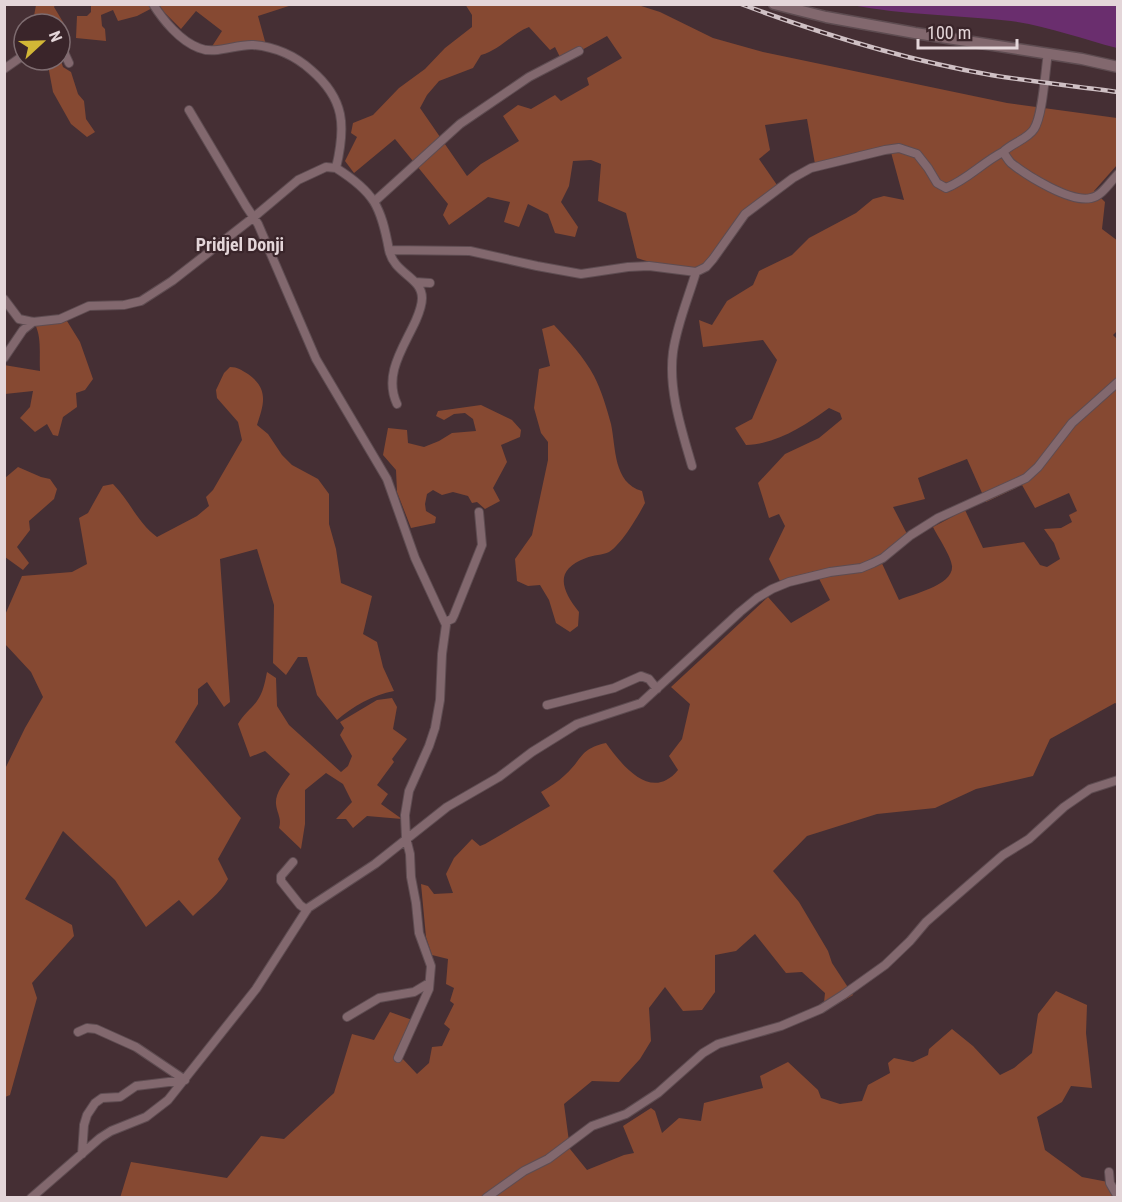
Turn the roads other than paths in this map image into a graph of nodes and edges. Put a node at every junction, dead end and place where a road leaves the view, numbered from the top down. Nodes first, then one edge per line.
1 (153, 4) edge
2 (774, 4) edge
3 (579, 51) dead end
4 (1048, 53) junction
5 (1118, 67) edge
6 (189, 110) dead end
7 (1004, 152) junction
8 (336, 168) junction
9 (1118, 174) edge
10 (375, 201) junction
11 (254, 218) junction
12 (389, 250) junction
13 (696, 272) junction
14 (415, 282) junction
15 (430, 283) dead end
16 (4, 299) edge
17 (33, 322) junction
18 (4, 358) edge
19 (1118, 382) edge
20 (397, 404) dead end
21 (692, 466) dead end
22 (479, 512) dead end
23 (445, 622) junction
24 (657, 689) junction
25 (547, 705) dead end
26 (1118, 780) edge
27 (406, 838) junction
28 (293, 862) dead end
29 (307, 910) junction
30 (429, 984) junction
31 (346, 1017) dead end
32 (78, 1032) dead end
33 (398, 1058) dead end
34 (185, 1080) junction
35 (82, 1154) junction
36 (1109, 1172) dead end
37 (31, 1197) edge
38 (486, 1197) edge
39 (1118, 1197) edge

1 - 8 street
2 - 4 main road
3 - 10 street
4 - 5 main road
4 - 7 street
6 - 11 street
7 - 9 street
7 - 13 street
8 - 10 street
8 - 11 street
10 - 12 street
11 - 17 street
11 - 23 street
12 - 13 street
12 - 14 street
13 - 21 street
14 - 15 street
14 - 20 street
16 - 17 street
17 - 18 street
19 - 24 street
22 - 23 street
23 - 27 street
24 - 25 street
24 - 27 street
26 - 38 street
27 - 29 street
27 - 30 street
28 - 29 street
29 - 34 street
30 - 31 street
30 - 33 street
32 - 34 street
34 - 35 street
34 - 35 street
35 - 37 street
36 - 39 street

